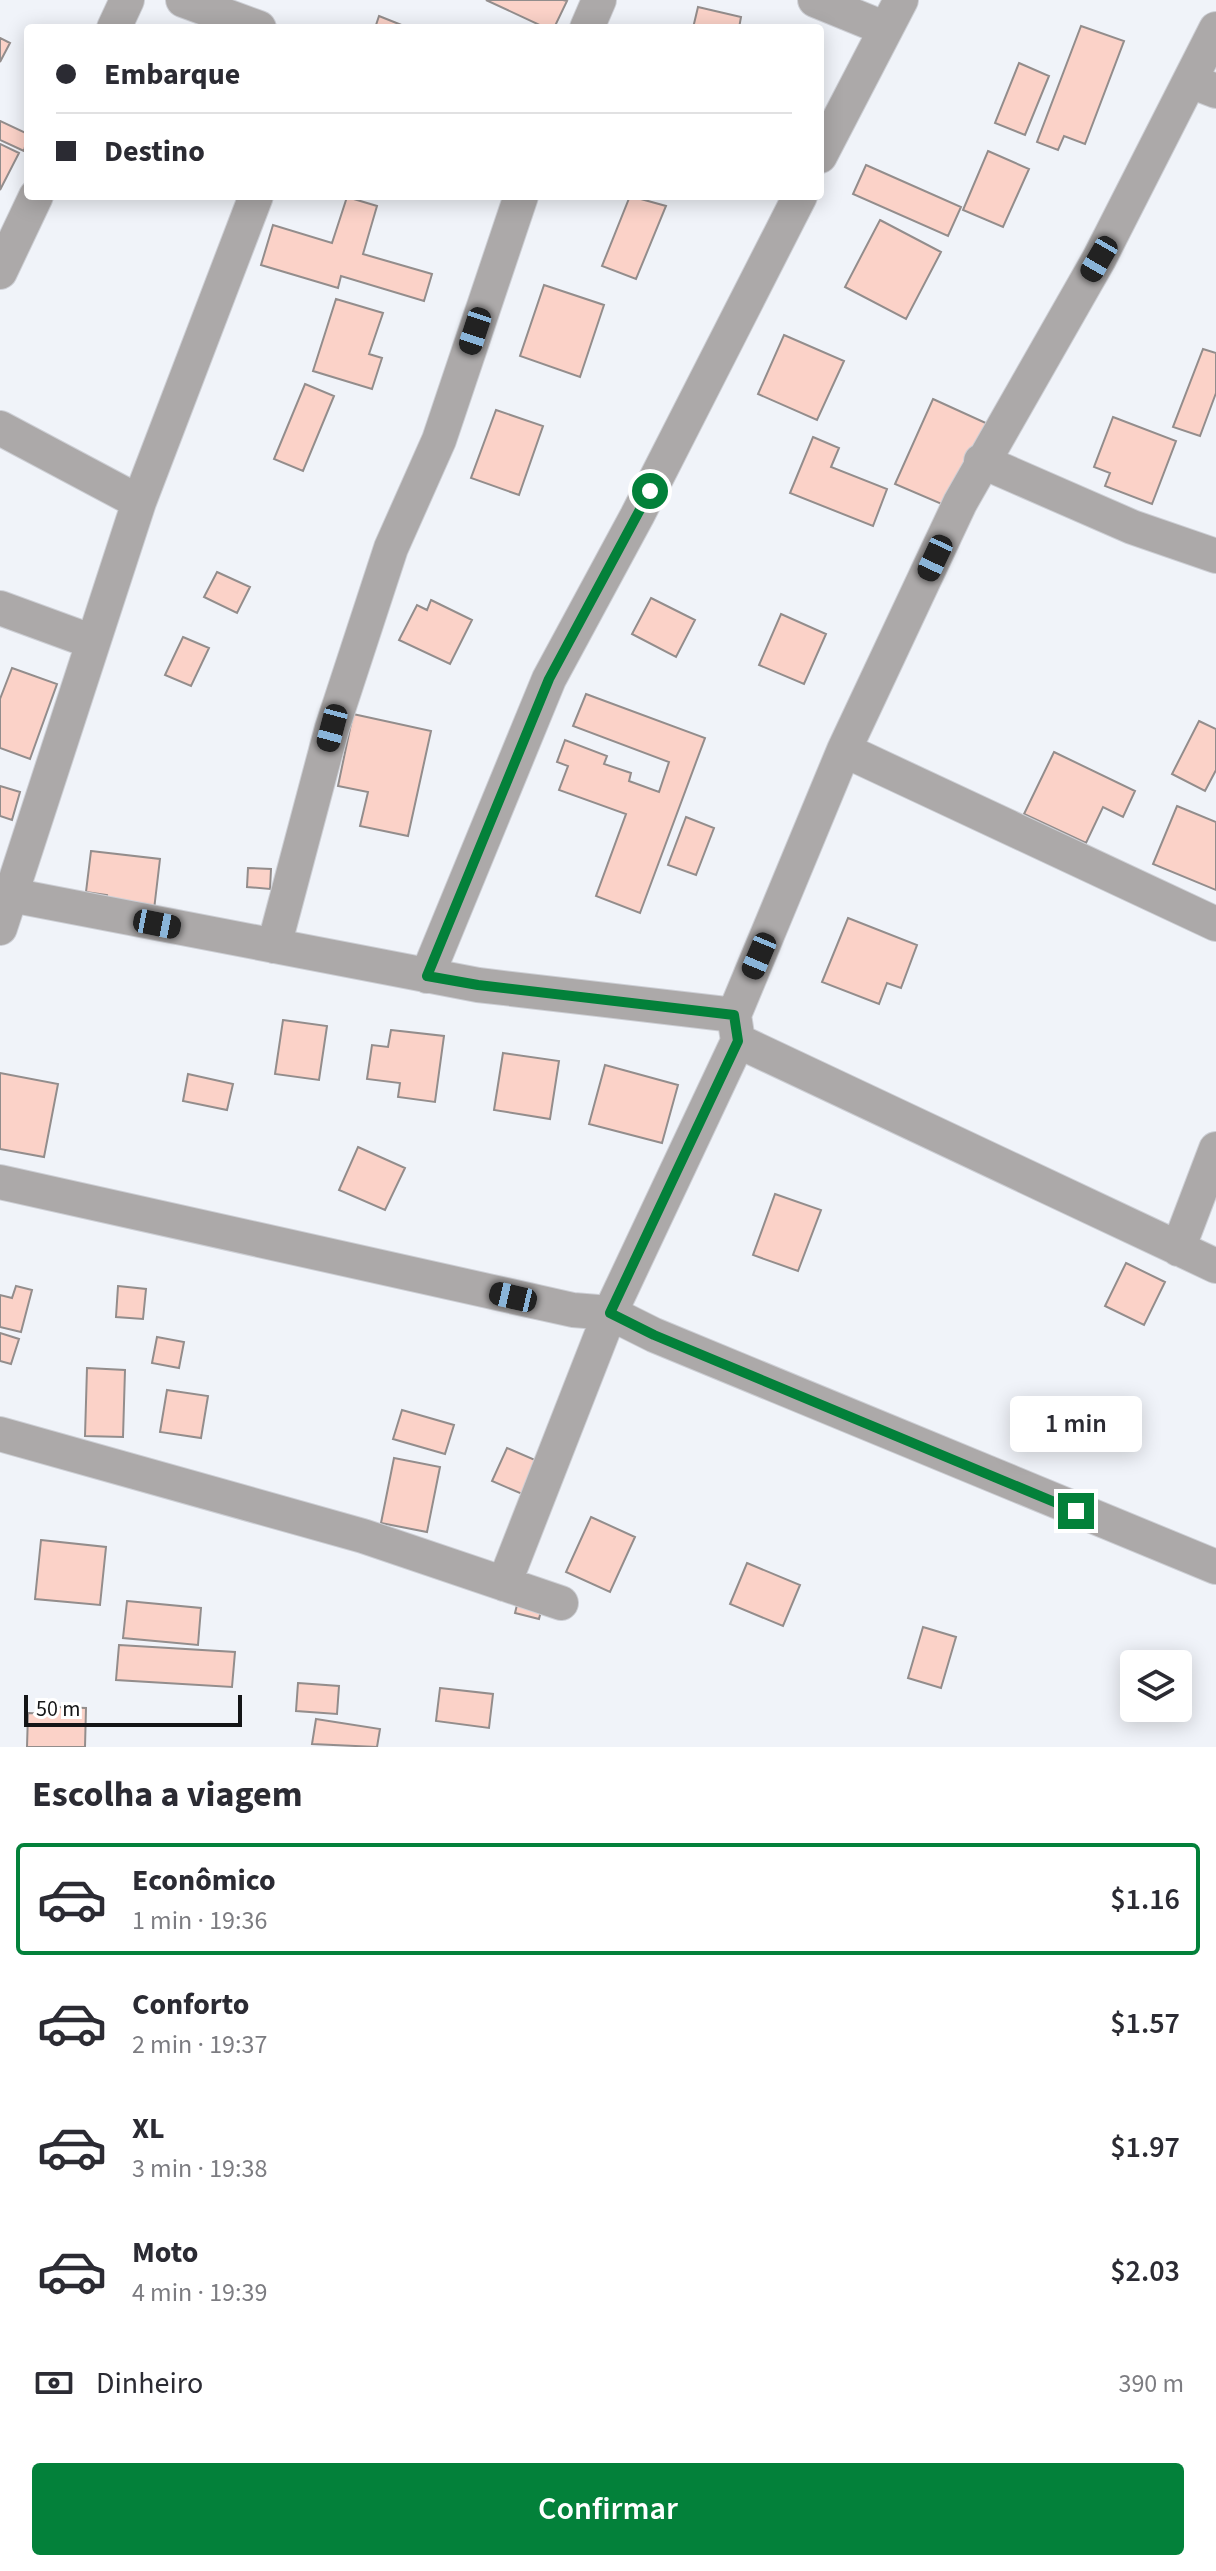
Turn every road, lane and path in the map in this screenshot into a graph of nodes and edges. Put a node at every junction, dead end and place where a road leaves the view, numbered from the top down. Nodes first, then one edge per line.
1 (127, 0) edge
2 (183, 0) edge
3 (599, 0) edge
4 (815, 0) edge
5 (894, 14) edge
6 (116, 24) edge
7 (248, 24) edge
8 (589, 24) edge
9 (1216, 29) edge
10 (1203, 86) edge
11 (824, 148) edge
12 (34, 200) edge
13 (254, 200) edge
14 (520, 200) edge
15 (798, 200) edge
16 (0, 272) edge
17 (0, 428) edge
18 (981, 461) junction
19 (139, 502) junction
20 (1216, 556) edge
21 (0, 608) edge
22 (93, 642) junction
23 (844, 750) junction
24 (4, 906) edge
25 (1216, 924) edge
26 (274, 946) junction
27 (427, 976) junction
28 (736, 1028) junction
29 (1216, 1149) edge
30 (0, 1182) edge
31 (1178, 1249) junction
32 (1216, 1266) edge
33 (610, 1313) junction
34 (0, 1434) edge
35 (1216, 1567) edge
36 (504, 1584) junction
37 (561, 1603) dead end

1 - 6 street
2 - 7 street
3 - 8 street
4 - 5 street
5 - 11 street
9 - 10 street
10 - 18 street
12 - 16 street
13 - 19 street
14 - 26 street
15 - 27 street
17 - 19 street
18 - 20 street
18 - 23 street
19 - 22 street
21 - 22 street
22 - 24 street
23 - 25 street
23 - 28 street
24 - 26 street
26 - 27 street
27 - 28 street
28 - 31 street
28 - 33 street
29 - 31 street
30 - 33 street
31 - 32 street
33 - 35 street
33 - 36 street
34 - 36 street
36 - 37 street

